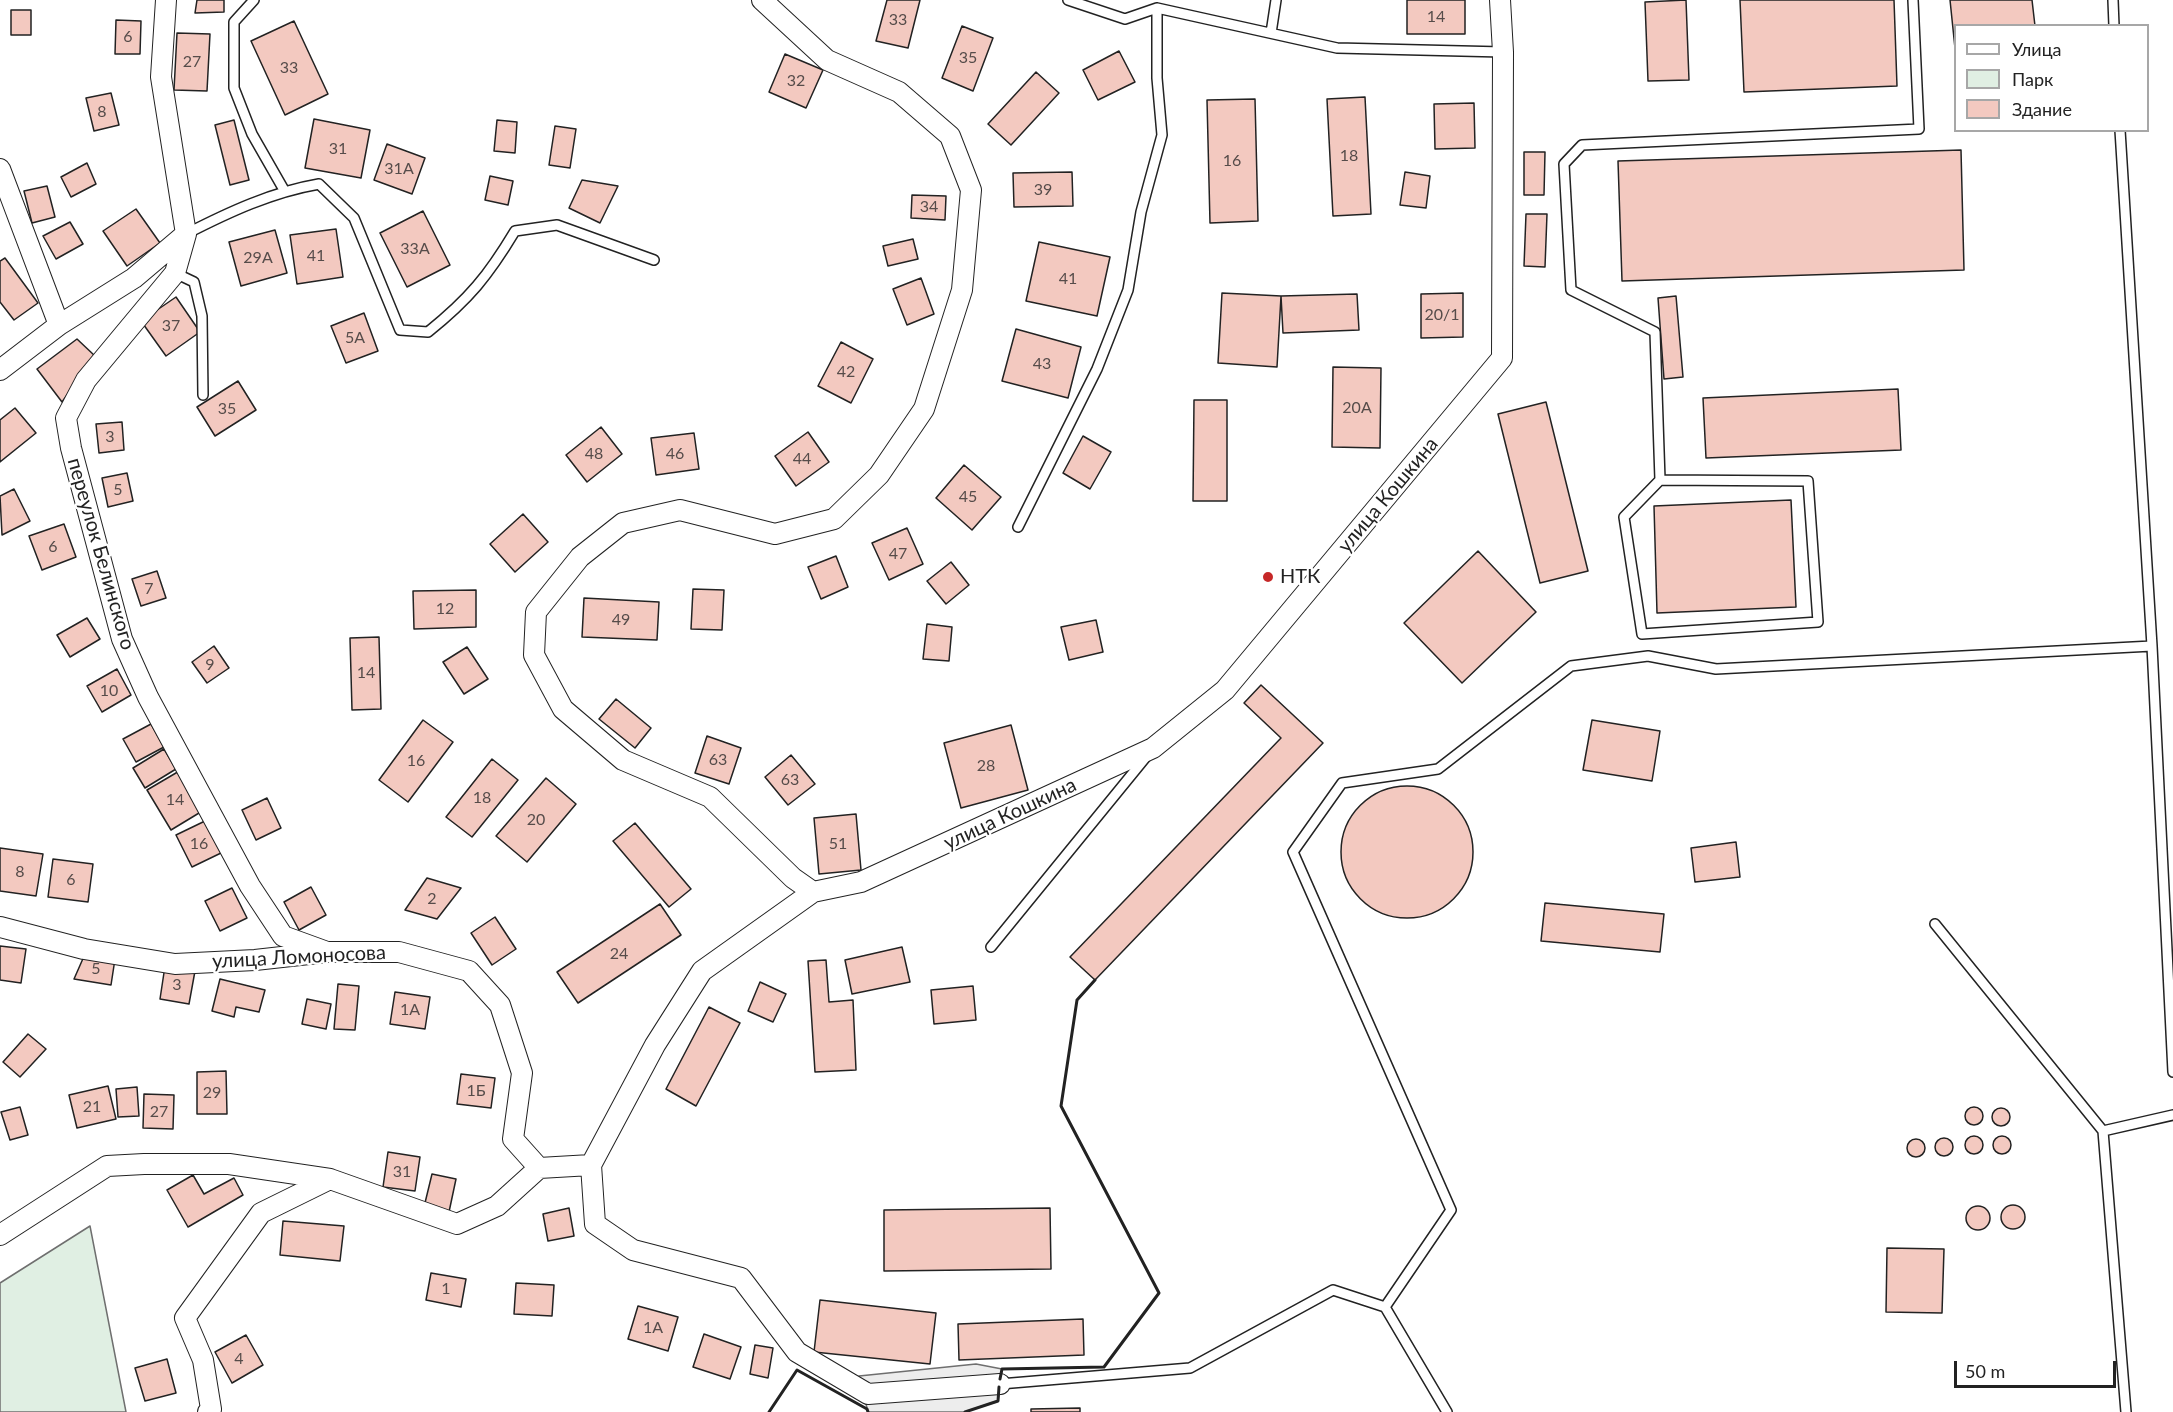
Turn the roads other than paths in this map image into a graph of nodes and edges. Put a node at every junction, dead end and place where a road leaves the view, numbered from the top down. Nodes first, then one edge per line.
1 (166, 0) edge
2 (254, 0) edge
3 (762, 0) edge
4 (1068, 0) edge
5 (1276, 0) edge
6 (1500, 0) edge
7 (1913, 0) edge
8 (2113, 0) edge
9 (1157, 8) junction
10 (2114, 24) edge
11 (1271, 33) junction
12 (1503, 52) junction
13 (2120, 132) edge
14 (0, 169) edge
15 (284, 190) junction
16 (186, 234) junction
17 (654, 260) dead end
18 (175, 273) junction
19 (59, 325) junction
20 (0, 370) edge
21 (203, 395) dead end
22 (1660, 480) junction
23 (1018, 527) dead end
24 (2152, 646) junction
25 (1154, 748) junction
26 (813, 892) junction
27 (1935, 924) dead end
28 (0, 927) edge
29 (992, 947) dead end
30 (327, 952) junction
31 (2173, 1072) edge
32 (2173, 1115) edge
33 (2103, 1131) junction
34 (591, 1165) junction
35 (539, 1168) junction
36 (330, 1179) junction
37 (0, 1235) edge
38 (1385, 1307) junction
39 (1000, 1384) joint
40 (208, 1412) edge
41 (1447, 1412) edge
42 (2126, 1412) edge

1 - 16 street
2 - 15 lane
3 - 26 street
4 - 9 lane
5 - 11 lane
6 - 12 street, улица Кошкина
7 - 22 lane
8 - 10 lane
9 - 11 lane
9 - 23 lane
11 - 12 lane
12 - 25 street, улица Кошкина
13 - 24 lane
14 - 19 street
15 - 16 lane
15 - 17 lane
16 - 18 street, переулок Белинского
16 - 19 street
18 - 21 lane
18 - 30 street, переулок Белинского
19 - 20 street
22 - 22 lane
24 - 31 lane
24 - 38 lane
25 - 26 street, улица Кошкина
25 - 29 lane
26 - 34 street
27 - 33 lane
28 - 30 street, улица Ломоносова
30 - 35 street, улица Ломоносова
32 - 33 lane
33 - 42 lane
34 - 35 street
34 - 39 street
35 - 36 street
36 - 37 street
36 - 40 street
38 - 39 lane
38 - 41 lane

